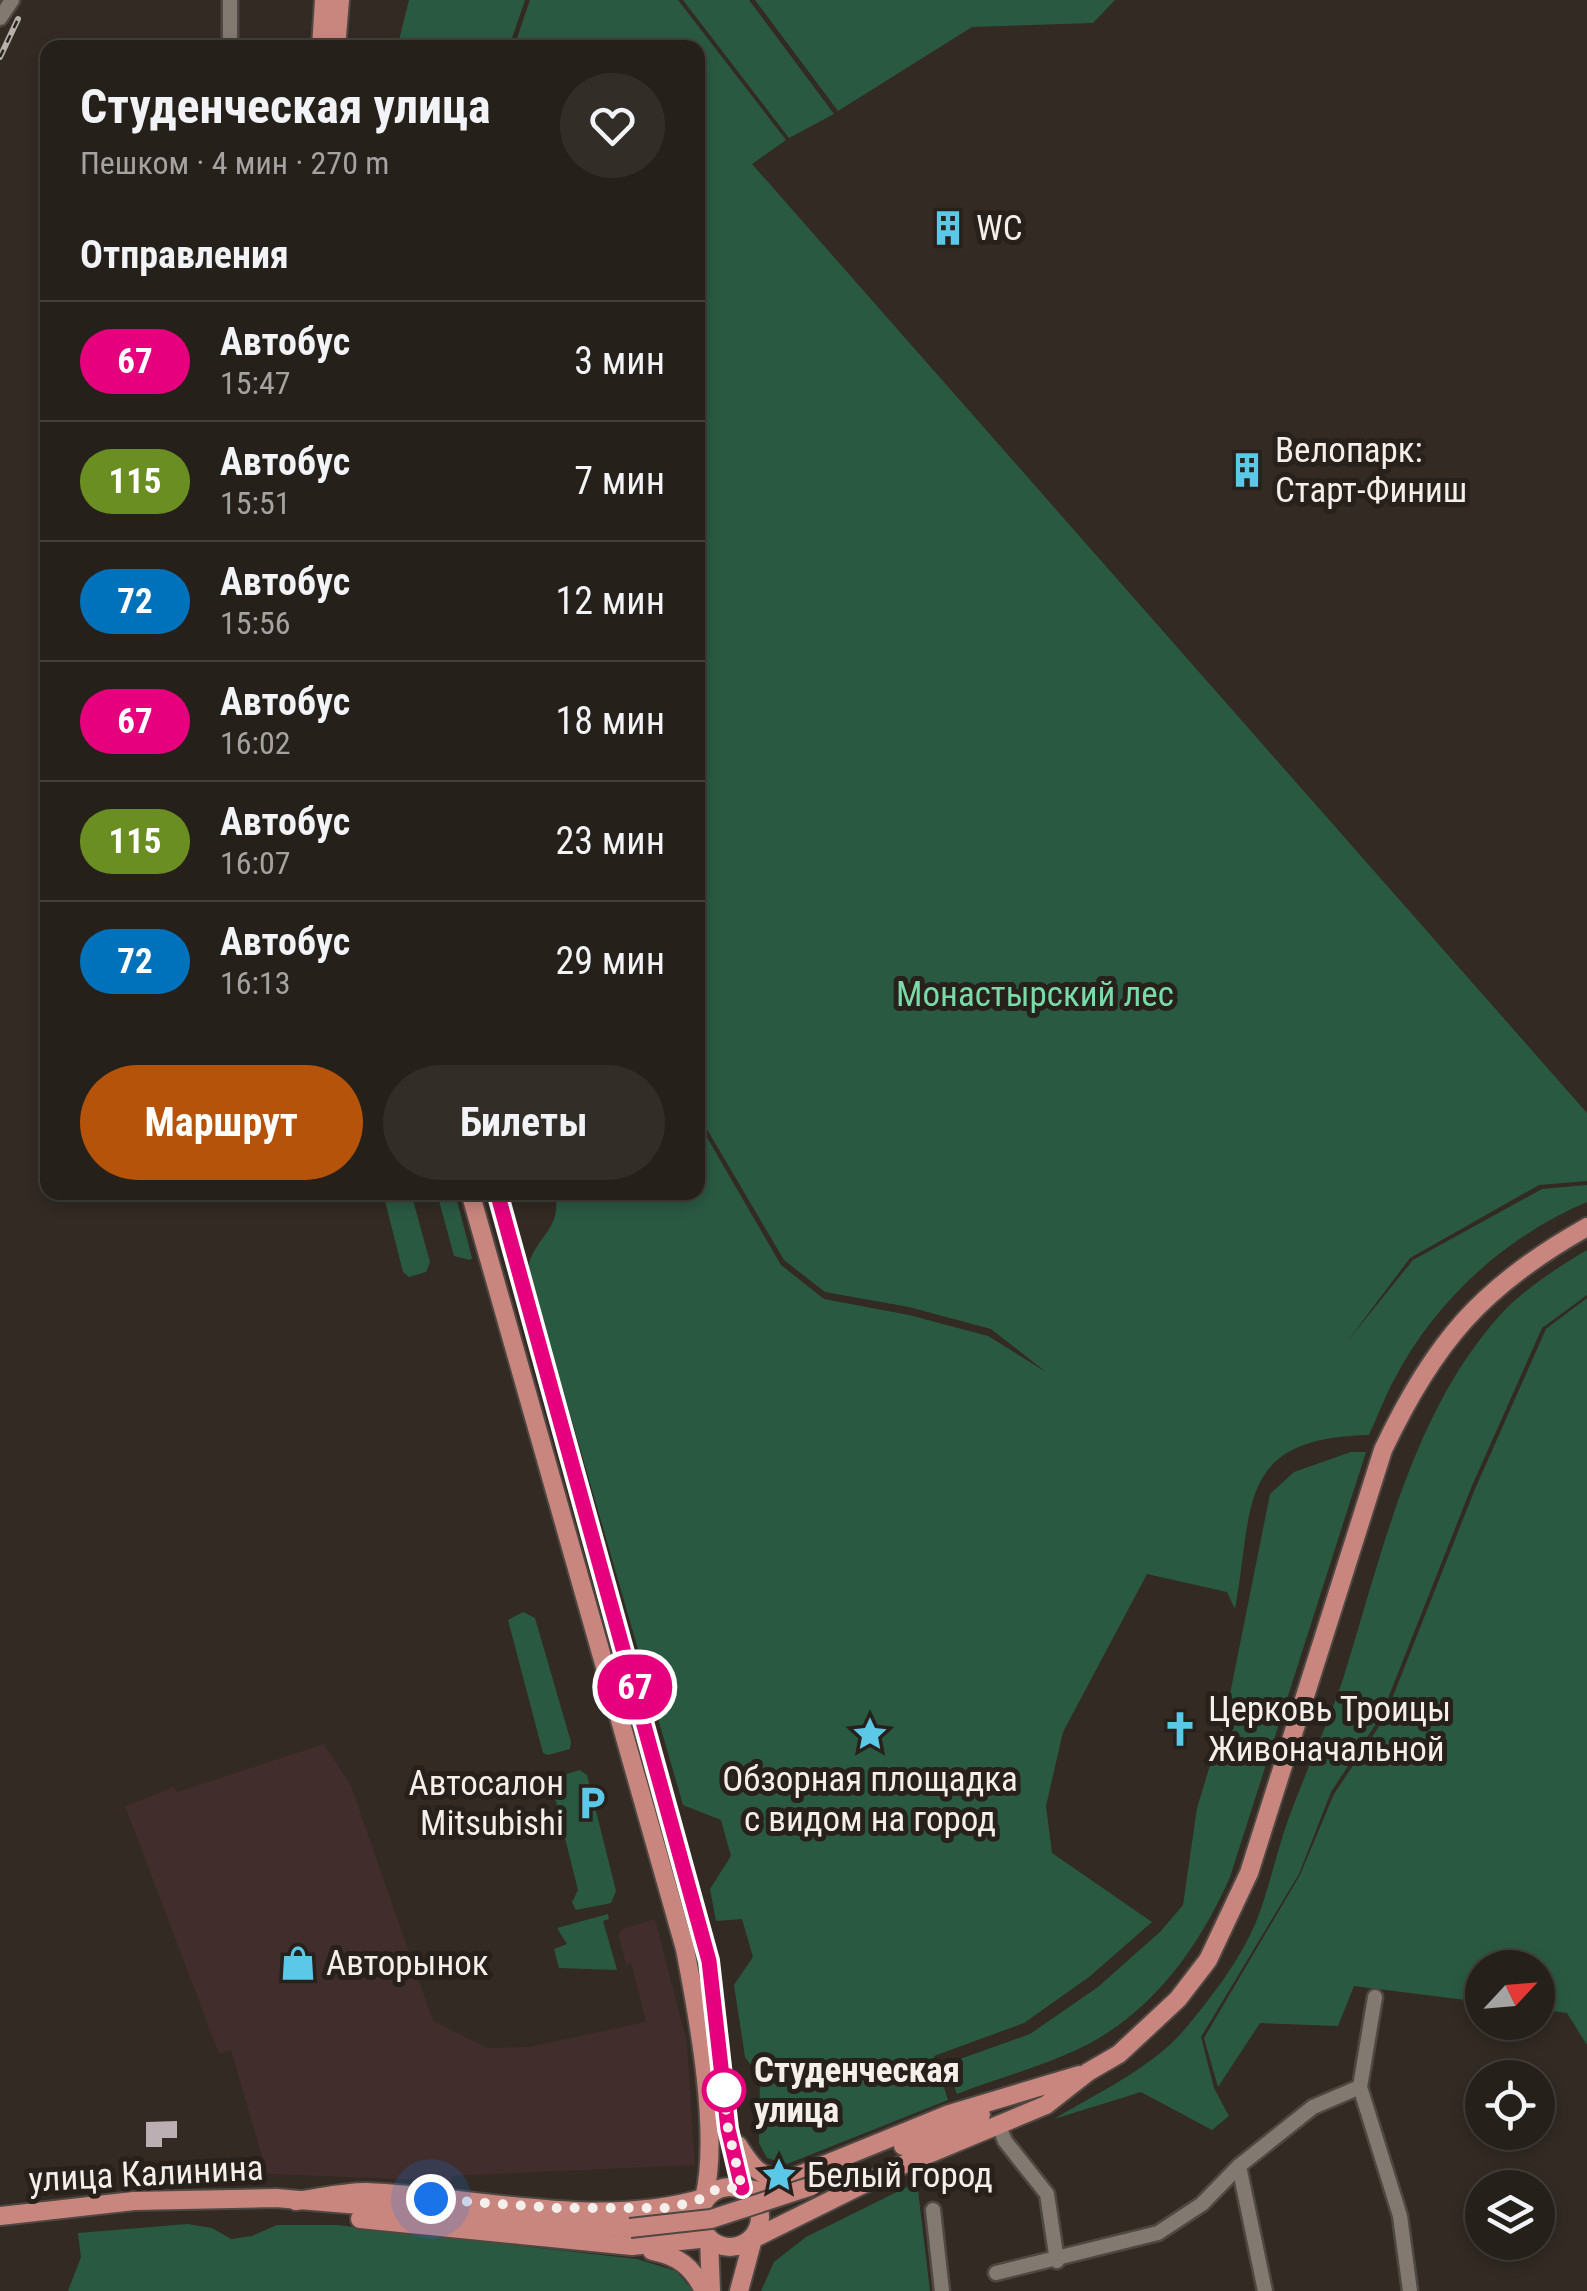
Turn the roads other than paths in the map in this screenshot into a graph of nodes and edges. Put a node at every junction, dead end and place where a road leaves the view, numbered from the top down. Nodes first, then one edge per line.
1 (12, 0) edge
2 (230, 0) edge
3 (324, 0) edge
4 (340, 0) edge
5 (0, 18) edge
6 (230, 40) edge
7 (322, 40) edge
8 (337, 40) edge
9 (472, 1200) edge
10 (499, 1200) edge
11 (1587, 1227) edge
12 (1375, 1998) dead end
13 (718, 2018) junction
14 (698, 2021) junction
15 (1088, 2072) junction
16 (1360, 2086) junction
17 (998, 2126) junction
18 (728, 2129) junction
19 (707, 2130) junction
20 (1239, 2166) junction
21 (791, 2180) junction
22 (742, 2188) junction
23 (704, 2198) junction
24 (296, 2202) junction
25 (600, 2209) junction
26 (933, 2210) dead end
27 (0, 2216) edge
28 (631, 2237) junction
29 (709, 2238) junction
30 (754, 2238) junction
31 (1057, 2261) junction
32 (996, 2273) dead end
33 (704, 2291) edge
34 (712, 2291) edge
35 (739, 2291) edge
36 (942, 2291) edge
37 (1265, 2291) edge
38 (1410, 2291) edge

1 - 5 street
2 - 6 street
3 - 7 main road
4 - 8 main road
9 - 14 main road
10 - 13 main road
11 - 15 main road
12 - 16 street
13 - 14 main road
13 - 18 main road
14 - 19 main road
15 - 17 main road
15 - 21 main road
15 - 28 main road, bridge
16 - 20 street
16 - 38 street
17 - 30 main road
17 - 31 street
18 - 21 main road
18 - 22 main road
19 - 23 main road
19 - 25 main road
20 - 31 street
20 - 37 street
21 - 22 main road
22 - 23 main road
22 - 30 main road
23 - 25 main road
23 - 29 main road
24 - 25 main road
24 - 27 main road, улица Калинина
24 - 28 main road
26 - 36 street
28 - 29 main road
28 - 33 main road
29 - 30 main road
29 - 34 main road
30 - 35 main road
31 - 32 street

